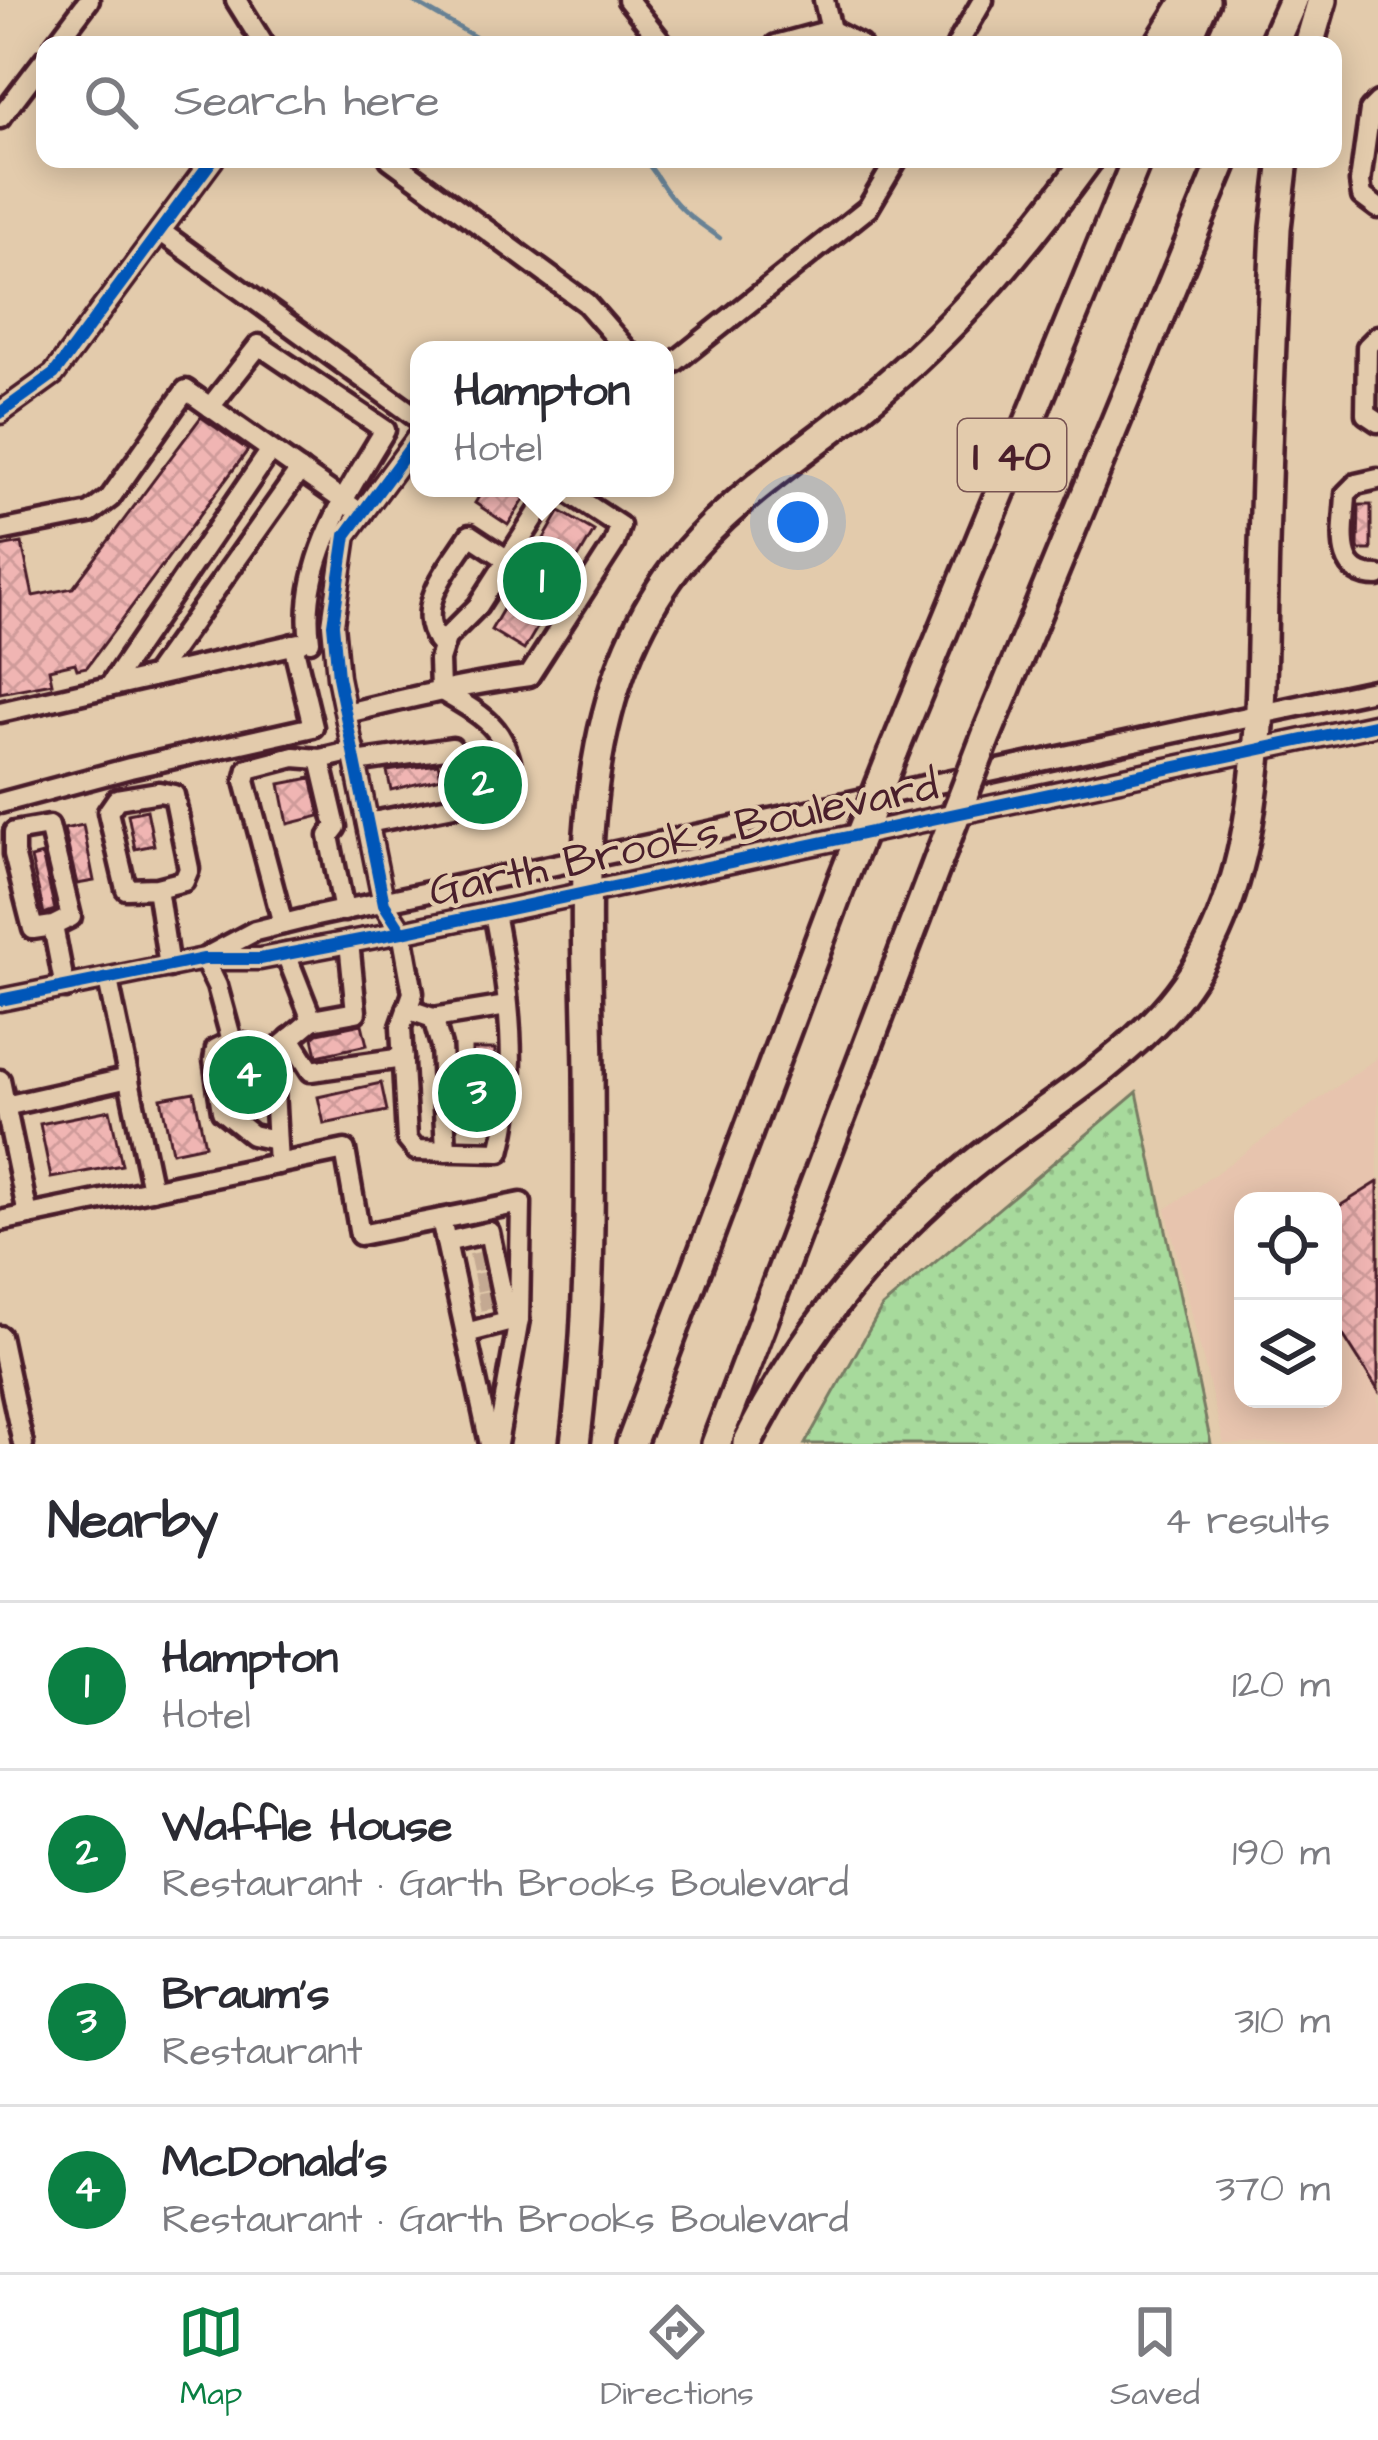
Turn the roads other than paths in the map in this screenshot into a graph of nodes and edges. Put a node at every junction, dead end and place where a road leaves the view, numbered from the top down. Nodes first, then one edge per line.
1 (89, 0) edge
2 (236, 0) edge
3 (628, 0) edge
4 (824, 0) edge
5 (983, 0) edge
6 (1187, 0) edge
7 (1205, 0) edge
8 (1293, 0) edge
9 (1322, 0) edge
10 (831, 30) junction
11 (62, 36) edge
12 (258, 36) edge
13 (657, 36) edge
14 (809, 36) edge
15 (843, 36) edge
16 (962, 36) edge
17 (1165, 36) edge
18 (1189, 36) edge
19 (1277, 36) edge
20 (1312, 36) edge
21 (36, 70) edge
22 (1378, 102) edge
23 (0, 118) edge
24 (206, 168) edge
25 (402, 168) edge
26 (892, 168) edge
27 (1081, 168) edge
28 (1133, 168) edge
29 (1220, 168) edge
30 (1283, 168) edge
31 (1378, 208) edge
32 (160, 231) junction
33 (1378, 336) edge
34 (619, 341) edge
35 (674, 362) edge
36 (210, 407) junction
37 (410, 412) edge
38 (0, 413) edge
39 (1378, 422) edge
40 (410, 448) edge
41 (271, 450) junction
42 (300, 470) junction
43 (1378, 478) edge
44 (550, 497) edge
45 (580, 497) edge
46 (342, 500) junction
47 (362, 514) junction
48 (0, 531) edge
49 (508, 560) junction
50 (1378, 576) edge
51 (334, 635) junction
52 (301, 643) junction
53 (442, 646) junction
54 (154, 676) junction
55 (109, 687) junction
56 (1378, 689) edge
57 (440, 691) junction
58 (0, 712) edge
59 (347, 713) junction
60 (1258, 714) junction
61 (1378, 724) edge
62 (1256, 750) junction
63 (355, 756) junction
64 (320, 759) junction
65 (516, 794) dead end
66 (0, 803) edge
67 (368, 823) junction
68 (589, 858) junction
69 (157, 888) junction
70 (587, 892) junction
71 (384, 904) junction
72 (344, 911) junction
73 (494, 913) junction
74 (52, 924) junction
75 (284, 924) junction
76 (402, 932) junction
77 (350, 942) junction
78 (286, 954) junction
79 (204, 958) junction
80 (169, 967) junction
81 (108, 980) junction
82 (65, 988) junction
83 (0, 1000) edge
84 (507, 1006) junction
85 (407, 1009) junction
86 (433, 1018) junction
87 (312, 1020) junction
88 (290, 1038) junction
89 (232, 1041) junction
90 (272, 1052) junction
91 (403, 1058) junction
92 (129, 1078) junction
93 (0, 1080) edge
94 (5, 1106) junction
95 (275, 1140) junction
96 (446, 1151) junction
97 (278, 1163) junction
98 (152, 1190) junction
99 (28, 1215) junction
100 (441, 1219) junction
101 (0, 1221) edge
102 (446, 1242) junction
103 (480, 1282) junction
104 (513, 1320) junction
105 (466, 1333) junction
106 (0, 1336) edge
107 (7, 1401) edge
108 (22, 1444) edge
109 (493, 1444) edge
110 (575, 1444) edge
111 (631, 1444) edge
112 (716, 1444) edge
113 (747, 1444) edge

1 - 11 street
2 - 12 street
3 - 13 street
4 - 10 street
5 - 16 street
6 - 17 highway
7 - 18 highway
8 - 19 highway
9 - 20 highway
10 - 14 street
10 - 15 street
21 - 23 street
22 - 31 street
24 - 32 street
25 - 34 street
26 - 35 street
27 - 68 highway
28 - 111 highway, I 40, bridge
29 - 112 highway, I 40, bridge
30 - 60 highway
32 - 37 street
32 - 38 street
33 - 39 street
36 - 41 street
36 - 46 street
36 - 48 street
40 - 47 street
41 - 42 street
41 - 55 street
42 - 46 street
42 - 54 street
43 - 50 street
44 - 49 street
45 - 57 street
46 - 47 street
46 - 52 street
47 - 51 street
49 - 53 street
49 - 53 street
51 - 52 street
51 - 59 street
52 - 54 street
52 - 66 street
53 - 57 street
54 - 55 street
55 - 58 street
56 - 60 street, Garth Brooks Boulevard
57 - 59 street
57 - 65 street
59 - 63 street
60 - 62 highway
60 - 68 street, Garth Brooks Boulevard
61 - 62 street, Garth Brooks Boulevard
62 - 70 street, Garth Brooks Boulevard
62 - 113 highway
63 - 64 street
63 - 67 street
63 - 67 street
64 - 72 street
64 - 75 street
67 - 71 street
68 - 70 highway
68 - 71 street, Garth Brooks Boulevard
69 - 69 street
69 - 80 street
70 - 73 street, Garth Brooks Boulevard
70 - 110 highway
71 - 72 street, Garth Brooks Boulevard
71 - 76 street
72 - 75 street, Garth Brooks Boulevard
73 - 76 street, Garth Brooks Boulevard
73 - 84 street
74 - 74 street
74 - 82 street
75 - 79 street, Garth Brooks Boulevard
76 - 77 street, Garth Brooks Boulevard
76 - 85 street
77 - 78 street, Garth Brooks Boulevard
77 - 87 street
78 - 79 street, Garth Brooks Boulevard
78 - 87 street
79 - 80 street, Garth Brooks Boulevard
79 - 89 street
80 - 81 street, Garth Brooks Boulevard
81 - 82 street, Garth Brooks Boulevard
81 - 92 street
82 - 83 street, Garth Brooks Boulevard
84 - 86 street
84 - 96 street
85 - 86 street
85 - 91 street
86 - 96 street
87 - 88 street
88 - 90 street
88 - 91 street
89 - 90 street
89 - 95 street
90 - 95 street
91 - 96 street
92 - 94 street
92 - 98 street
93 - 94 street
94 - 99 street
95 - 97 street
97 - 98 street
97 - 100 street
98 - 99 street
99 - 101 street
100 - 102 street
100 - 104 street
102 - 103 street
102 - 103 street
103 - 104 street
103 - 105 street
104 - 105 street
104 - 109 street
105 - 109 street
106 - 107 street
107 - 108 street

